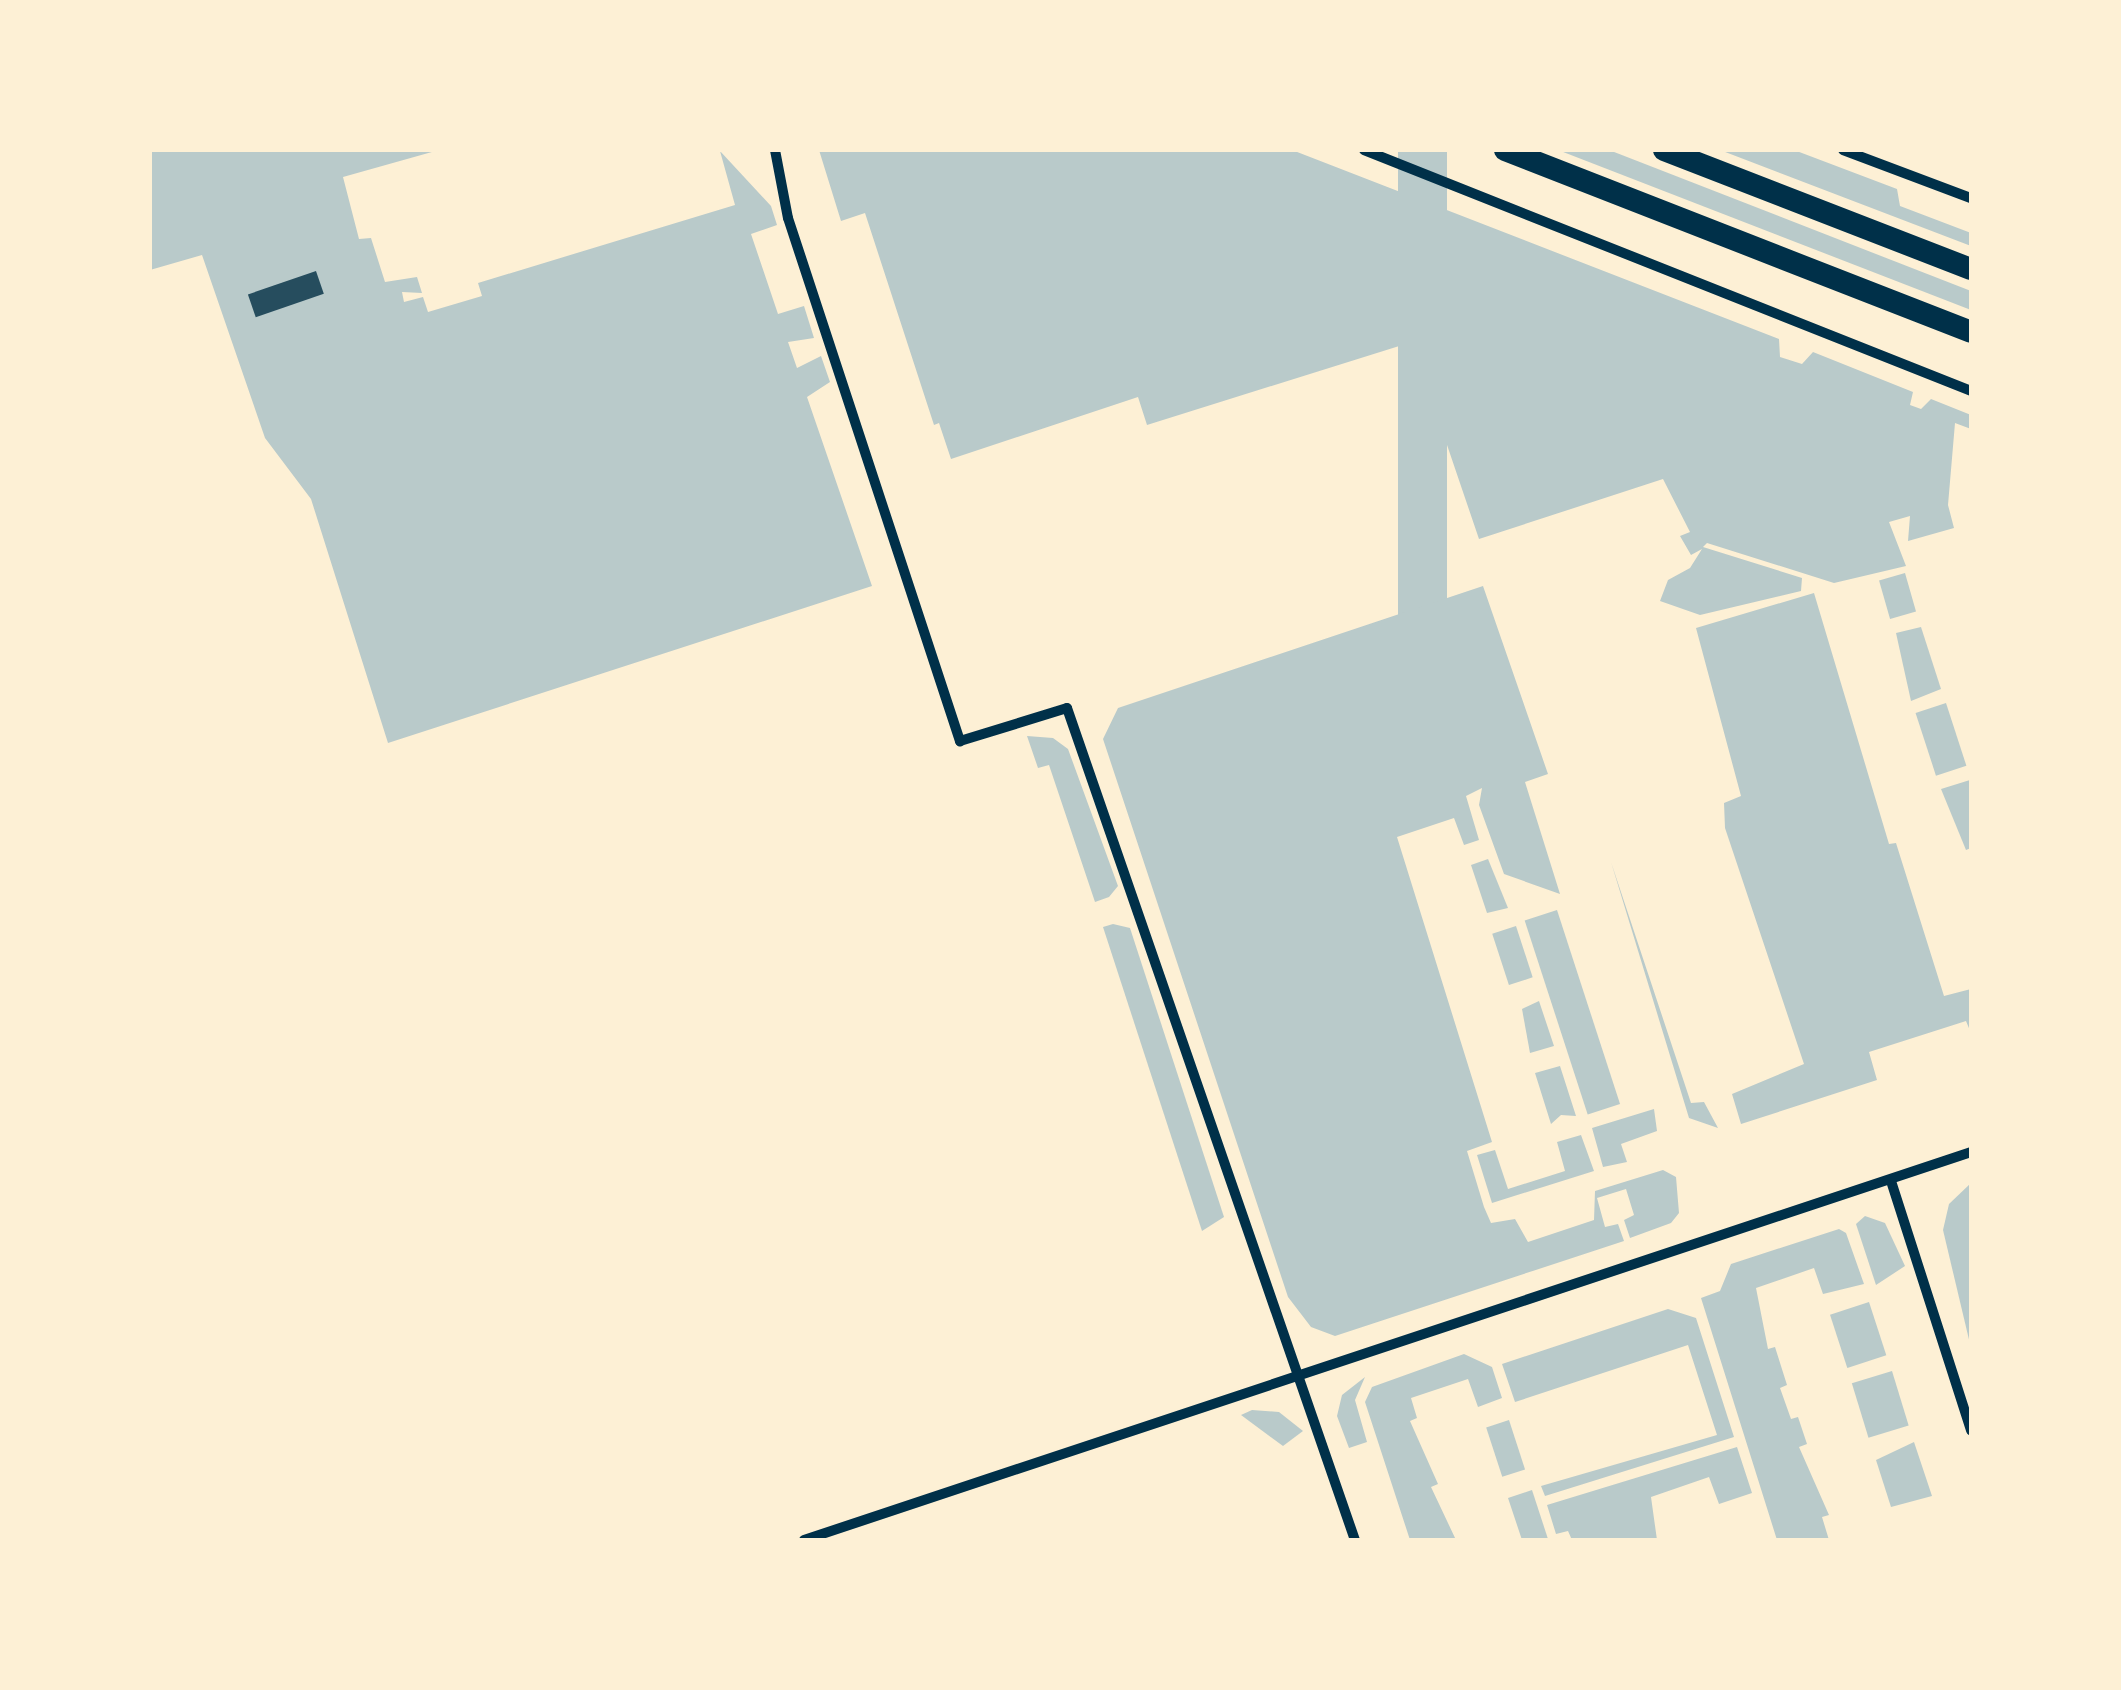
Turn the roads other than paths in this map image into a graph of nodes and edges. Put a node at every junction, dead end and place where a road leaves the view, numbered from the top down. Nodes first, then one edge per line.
1 (775, 150) edge
2 (1364, 150) edge
3 (1505, 150) edge
4 (1664, 150) edge
5 (1843, 150) edge
6 (1971, 198) edge
7 (1971, 269) edge
8 (1971, 332) edge
9 (1971, 391) edge
10 (1971, 1152) edge
11 (1890, 1181) junction
12 (1301, 1374) junction
13 (1971, 1430) edge
14 (804, 1540) edge
15 (1355, 1540) edge

1 - 12 street
2 - 9 street
3 - 8 main road
4 - 7 main road
5 - 6 street
10 - 11 street
11 - 12 street
11 - 13 street
12 - 14 street
12 - 15 street

